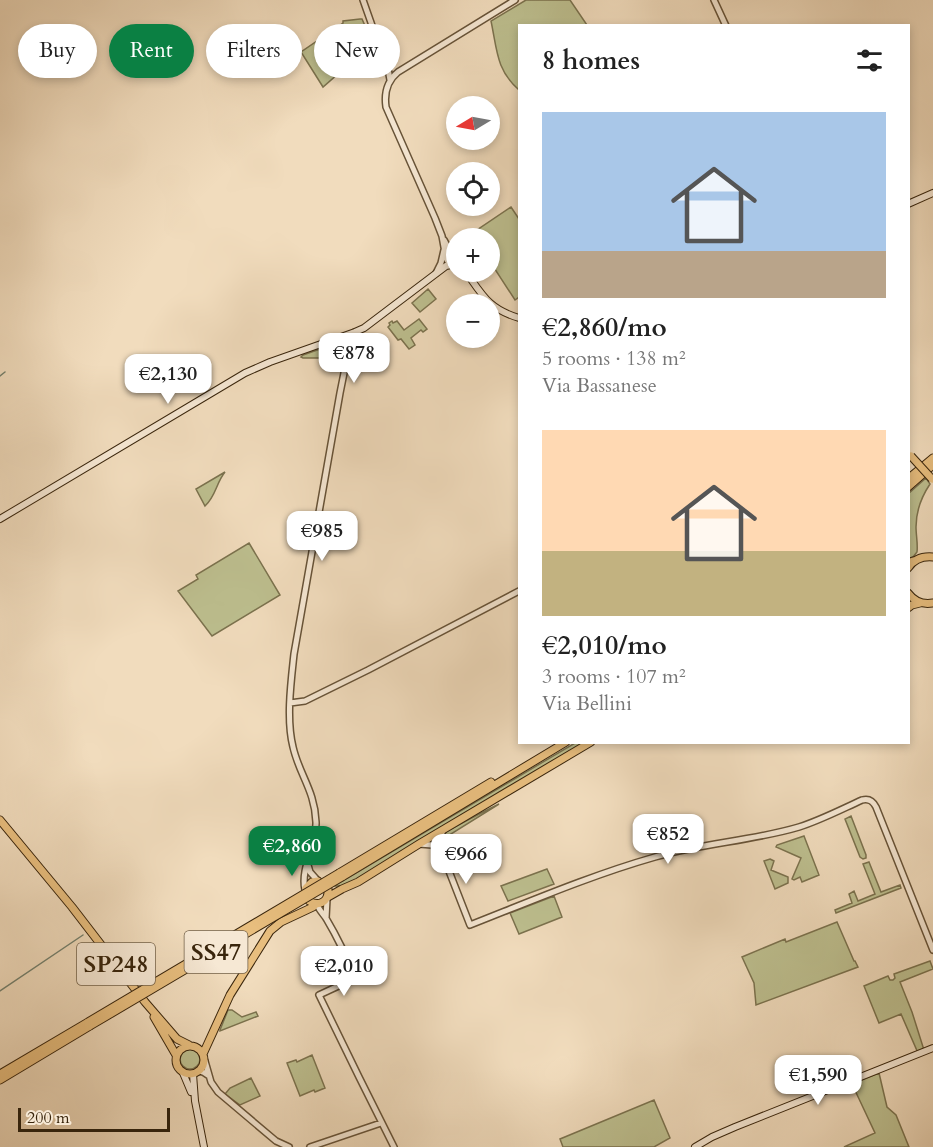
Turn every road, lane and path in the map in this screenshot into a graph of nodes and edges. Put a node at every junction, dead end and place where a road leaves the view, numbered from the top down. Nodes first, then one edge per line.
1 (363, 0) edge
2 (515, 0) edge
3 (714, 0) edge
4 (371, 24) edge
5 (725, 24) edge
6 (400, 71) edge
7 (390, 80) edge
8 (933, 193) edge
9 (910, 203) edge
10 (442, 236) junction
11 (446, 245) edge
12 (444, 246) junction
13 (446, 249) edge
14 (446, 268) edge
15 (435, 274) junction
16 (473, 282) edge
17 (518, 318) edge
18 (355, 333) junction
19 (933, 452) edge
20 (910, 453) edge
21 (933, 458) edge
22 (910, 471) edge
23 (931, 474) edge
24 (910, 477) edge
25 (910, 486) edge
26 (910, 490) edge
27 (0, 519) edge
28 (933, 557) edge
29 (910, 562) edge
30 (518, 592) edge
31 (910, 595) edge
32 (920, 603) junction
33 (933, 603) edge
34 (910, 606) edge
35 (290, 703) junction
36 (555, 744) edge
37 (563, 744) edge
38 (588, 744) edge
39 (0, 820) edge
40 (444, 829) junction
41 (431, 836) junction
42 (419, 844) junction
43 (437, 846) junction
44 (308, 865) junction
45 (340, 875) junction
46 (318, 881) joint
47 (342, 889) junction
48 (306, 890) joint
49 (329, 893) junction
50 (317, 904) junction
51 (296, 915) junction
52 (327, 918) junction
53 (933, 950) edge
54 (145, 1002) junction
55 (89, 1024) junction
56 (211, 1036) junction
57 (192, 1046) junction
58 (933, 1048) edge
59 (176, 1055) junction
60 (204, 1057) junction
61 (183, 1073) junction
62 (196, 1073) junction
63 (0, 1074) edge
64 (209, 1076) junction
65 (0, 1080) edge
66 (195, 1101) junction
67 (381, 1123) junction
68 (204, 1147) edge
69 (289, 1147) edge
70 (310, 1147) edge
71 (394, 1147) edge
72 (694, 1147) edge

1 - 4 street
2 - 6 street
3 - 5 street
7 - 10 street
8 - 9 main road
10 - 11 street
10 - 12 street
12 - 13 street
12 - 15 street
14 - 15 main road
15 - 18 main road
16 - 17 main road
18 - 27 main road
18 - 35 street
19 - 22 main road
20 - 23 main road, bridge
21 - 24 main road
23 - 25 main road
23 - 26 main road
28 - 29 main road
30 - 35 street
31 - 32 main road
32 - 33 main road
32 - 34 main road
35 - 44 street
36 - 45 main road, SS47
37 - 45 main road, SS47
38 - 40 main road
39 - 54 main road, SP248
40 - 41 main road
40 - 43 street
41 - 42 main road
41 - 43 street
42 - 43 street
42 - 47 main road
43 - 53 street
44 - 46 street
44 - 48 street
45 - 55 main road, SS47, bridge
46 - 48 main road
47 - 49 main road
47 - 49 main road
49 - 50 main road
49 - 52 street
50 - 51 main road
50 - 51 main road
50 - 52 street
51 - 56 main road
52 - 67 street
54 - 57 main road, SP248
54 - 59 main road, SP248
55 - 63 main road, SS47
55 - 65 main road, SS47
56 - 57 main road
56 - 60 main road
57 - 59 main road
57 - 60 main road, SP248
58 - 72 main road
59 - 61 main road, SP248
60 - 62 main road
60 - 64 street
61 - 62 main road
61 - 66 main road, SP248
62 - 64 street
62 - 66 main road, SP248
64 - 69 street
66 - 68 main road, SP248
67 - 70 street
67 - 71 street

